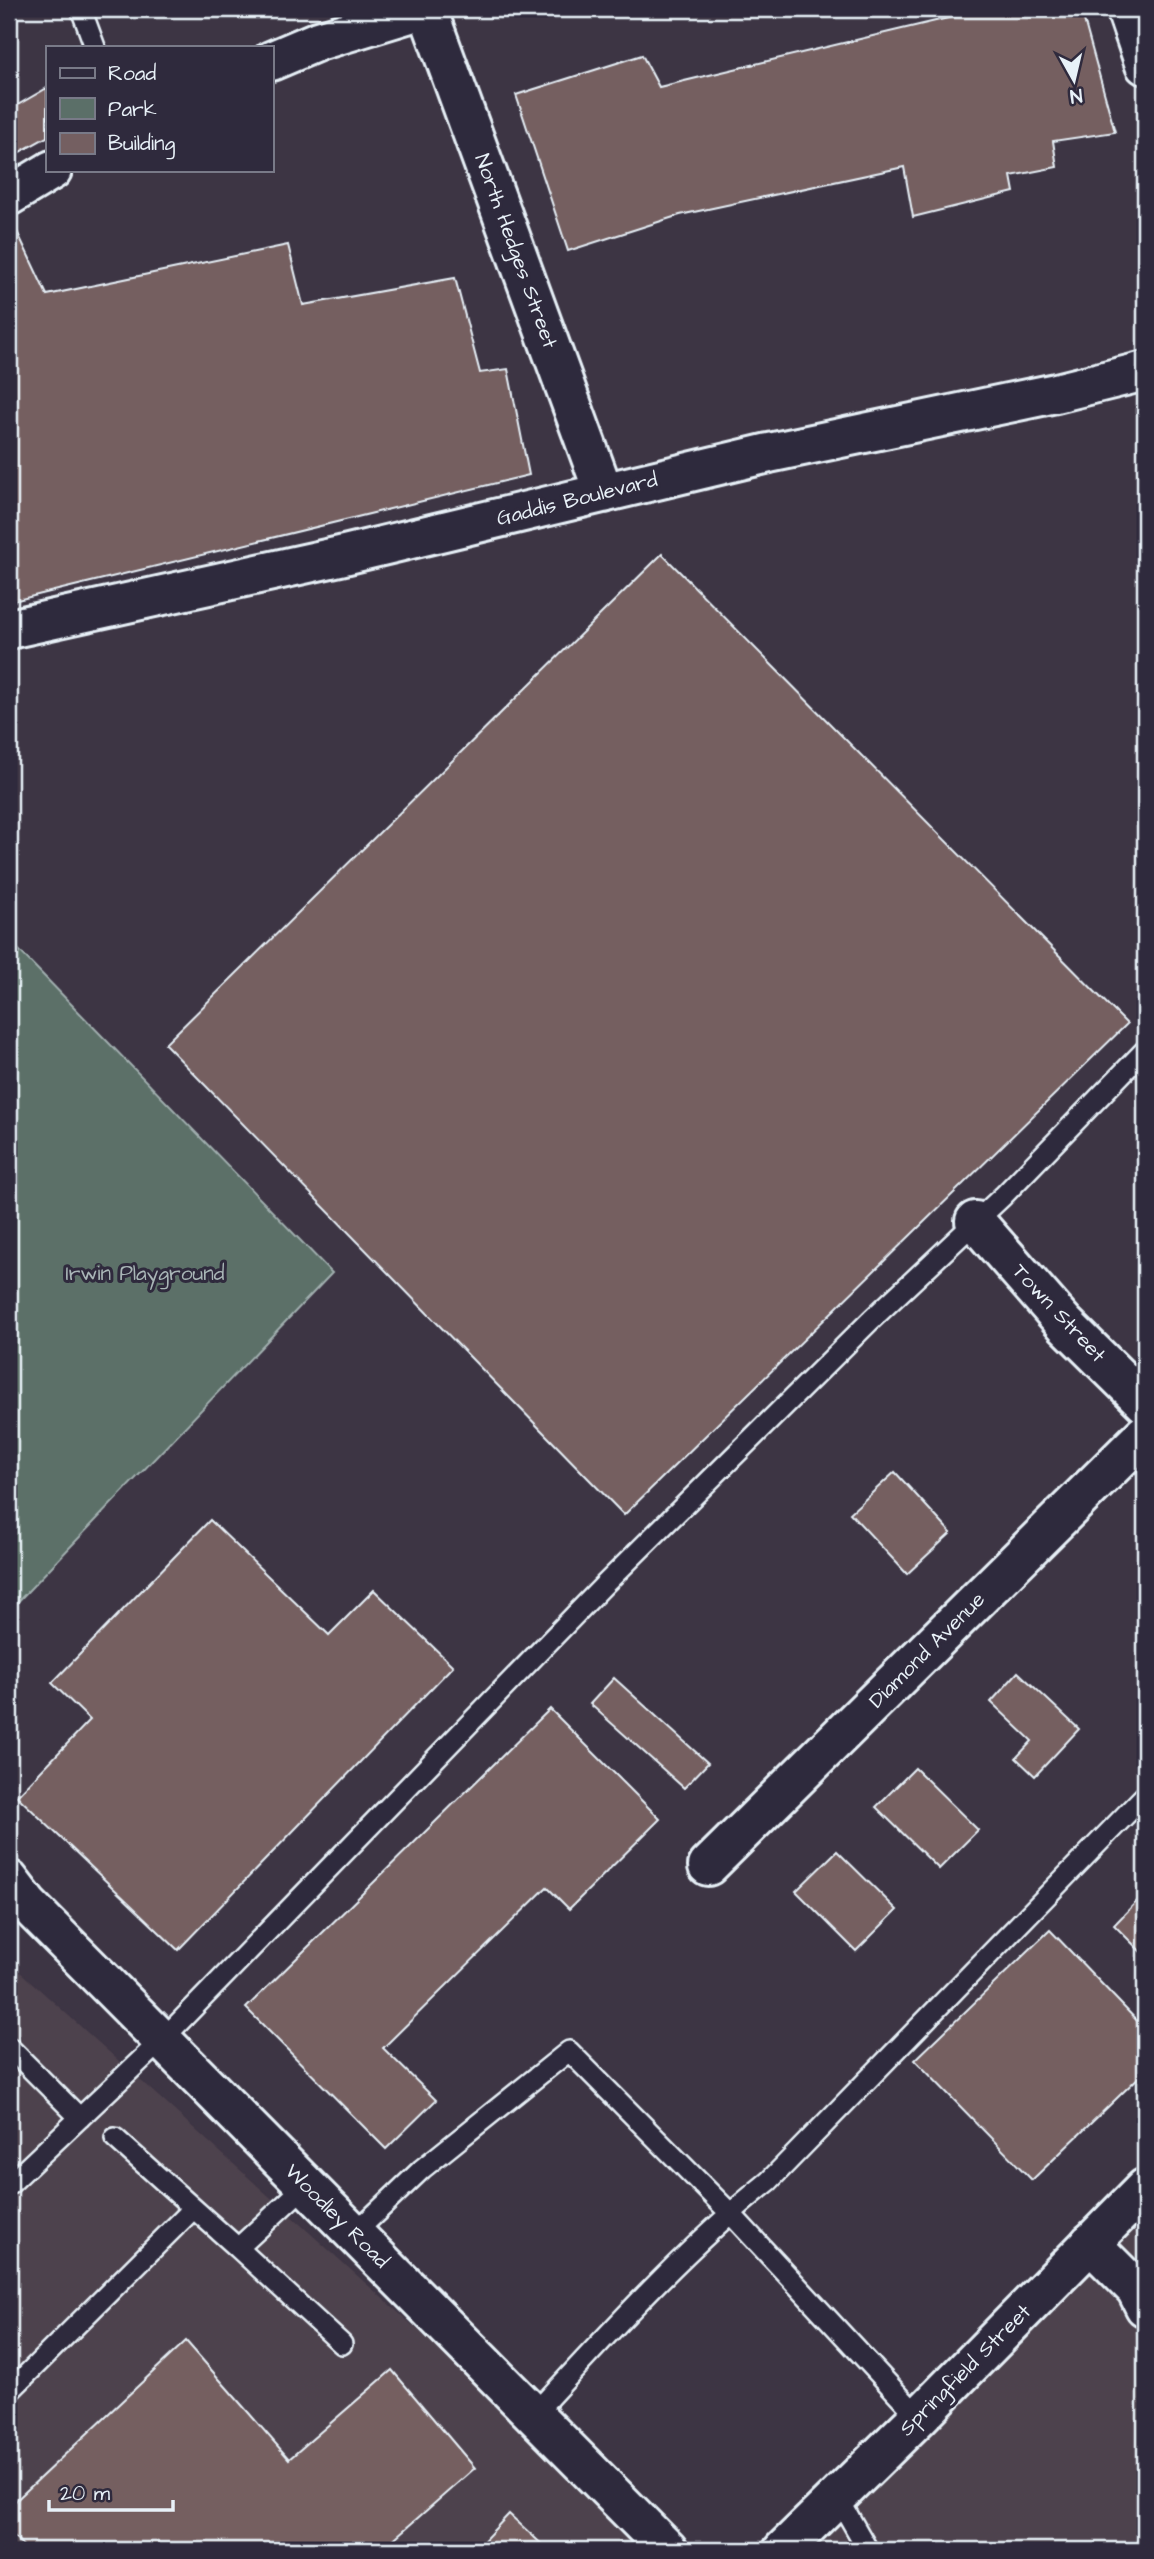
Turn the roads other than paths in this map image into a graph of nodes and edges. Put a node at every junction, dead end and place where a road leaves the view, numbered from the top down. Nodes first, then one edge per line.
1 (82, 9) edge
2 (425, 9) edge
3 (1126, 9) edge
4 (95, 46) edge
5 (273, 60) edge
6 (1145, 65) edge
7 (49, 172) edge
8 (9, 196) edge
9 (1145, 371) edge
10 (604, 493) junction
11 (9, 629) edge
12 (1145, 1050) edge
13 (975, 1221) junction
14 (1145, 1403) edge
15 (1145, 1434) edge
16 (1145, 1796) edge
17 (708, 1866) dead end
18 (9, 1880) edge
19 (162, 2040) junction
20 (9, 2047) edge
21 (80, 2118) junction
22 (115, 2138) dead end
23 (9, 2185) edge
24 (306, 2185) junction
25 (1145, 2188) edge
26 (193, 2209) junction
27 (730, 2213) junction
28 (355, 2233) junction
29 (1090, 2243) junction
30 (238, 2248) junction
31 (1145, 2307) edge
32 (342, 2344) dead end
33 (9, 2392) edge
34 (533, 2415) junction
35 (919, 2417) junction
36 (837, 2496) junction
37 (668, 2550) edge
38 (783, 2550) edge
39 (867, 2550) edge

1 - 4 lane
2 - 5 street
2 - 10 street, North Hedges Street
3 - 6 street
7 - 8 street
9 - 10 street, Gaddis Boulevard
10 - 11 street, Gaddis Boulevard
12 - 13 lane
13 - 14 street, Town Street
13 - 19 lane
15 - 17 street, Diamond Avenue
16 - 27 lane
18 - 19 street, Woodley Road
19 - 21 lane
19 - 24 street, Woodley Road
20 - 21 lane
21 - 23 lane
22 - 26 lane
24 - 28 street, Woodley Road
24 - 30 lane
25 - 29 street, Springfield Street
26 - 30 lane
26 - 33 lane
27 - 28 lane
27 - 34 lane
27 - 35 lane
28 - 34 street, Woodley Road
29 - 31 street
29 - 35 street, Springfield Street
30 - 32 lane
34 - 37 street, Woodley Road
35 - 36 street, Springfield Street
36 - 38 street, Springfield Street
36 - 39 lane

